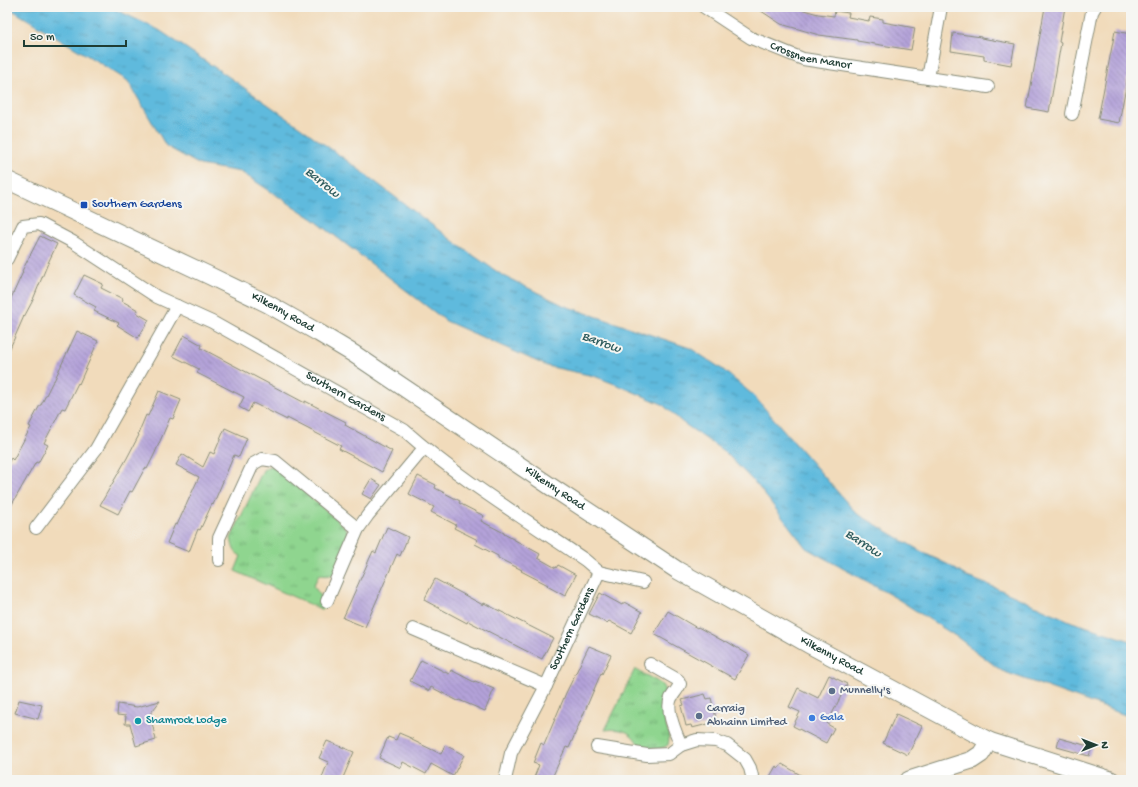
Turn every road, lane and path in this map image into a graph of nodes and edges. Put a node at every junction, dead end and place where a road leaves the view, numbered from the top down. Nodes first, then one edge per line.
1 (704, 7) edge
2 (941, 7) edge
3 (1095, 7) edge
4 (928, 78) junction
5 (988, 87) dead end
6 (1072, 114) dead end
7 (7, 180) edge
8 (7, 259) edge
9 (177, 306) junction
10 (424, 448) junction
11 (36, 528) dead end
12 (358, 529) junction
13 (219, 560) dead end
14 (599, 572) junction
15 (643, 582) dead end
16 (327, 601) dead end
17 (413, 629) dead end
18 (650, 664) dead end
19 (546, 686) junction
20 (989, 741) junction
21 (681, 745) junction
22 (597, 747) dead end
23 (505, 780) edge
24 (753, 780) edge
25 (909, 780) edge
26 (1111, 780) edge

1 - 4 street, Crossneen Manor
2 - 4 street
3 - 6 street
4 - 5 street, Crossneen Manor
7 - 20 main road, Kilkenny Road
8 - 9 street, Southern Gardens
9 - 10 street, Southern Gardens
9 - 11 street
10 - 12 street
10 - 14 street, Southern Gardens
12 - 13 street
12 - 16 street
14 - 15 street, Southern Gardens
14 - 19 street, Southern Gardens
17 - 19 street
18 - 21 street
19 - 23 street, Southern Gardens
20 - 25 main road
20 - 26 main road, Kilkenny Road
21 - 22 street
21 - 24 street

